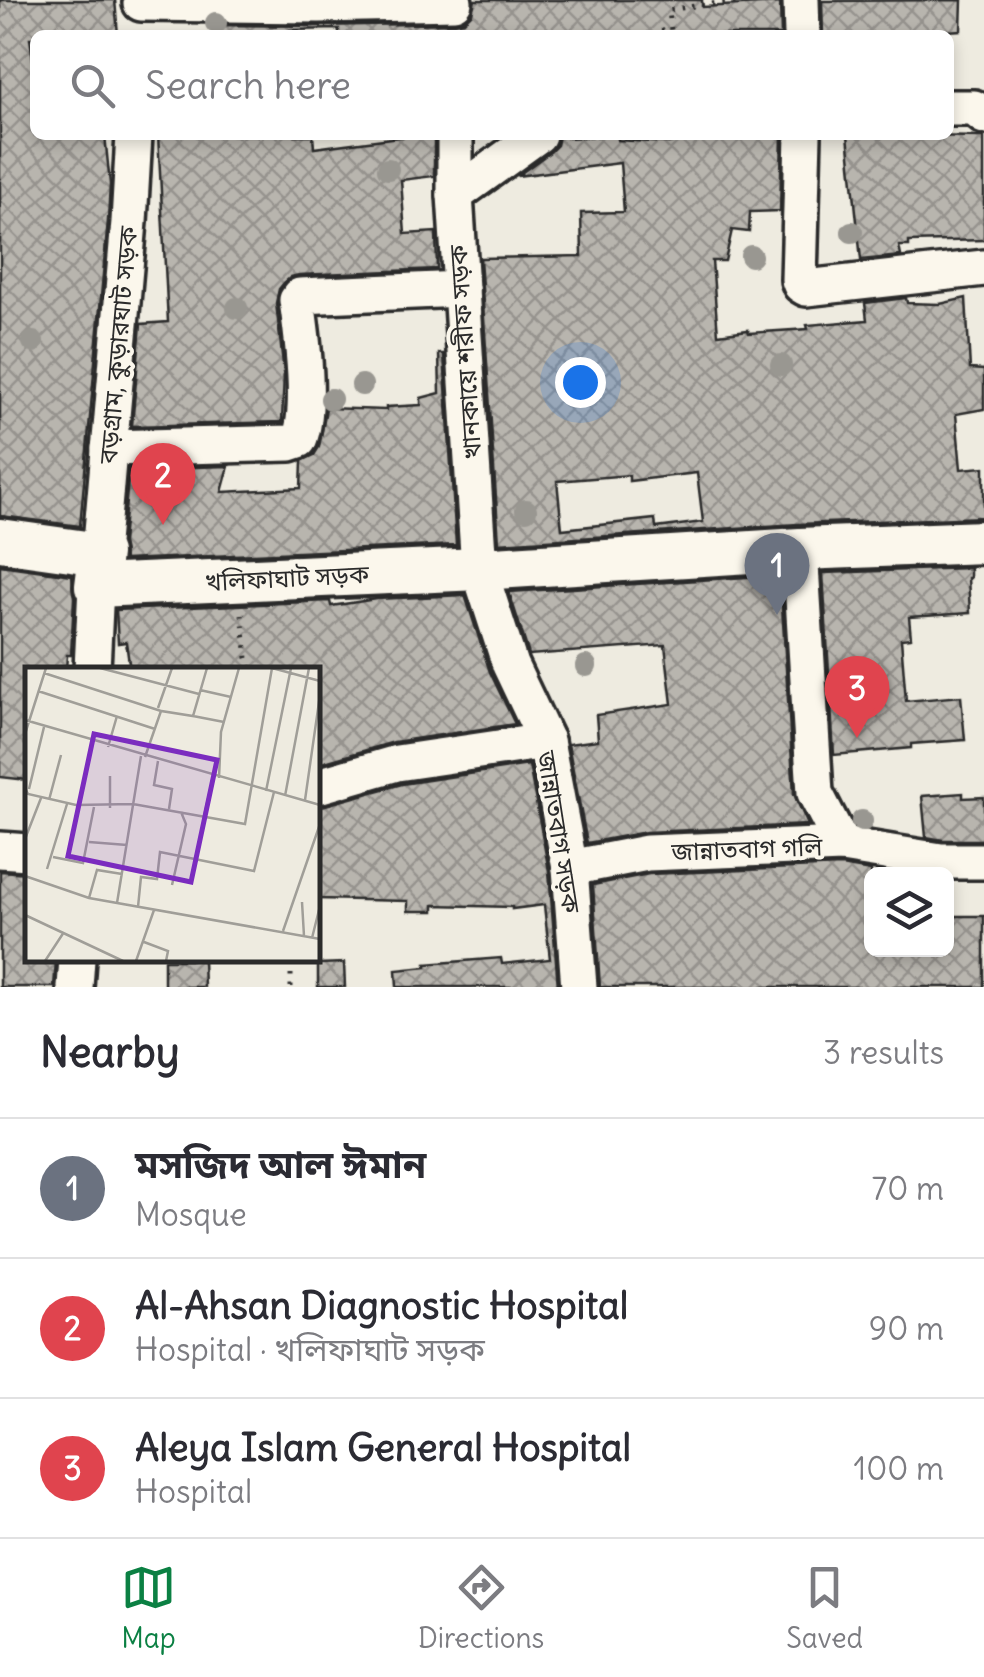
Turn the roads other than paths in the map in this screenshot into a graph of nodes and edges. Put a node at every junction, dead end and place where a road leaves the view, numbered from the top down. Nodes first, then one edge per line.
1 (801, 0) edge
2 (455, 12) edge
3 (140, 13) edge
4 (802, 30) edge
5 (954, 108) edge
6 (984, 116) edge
7 (134, 140) edge
8 (455, 140) edge
9 (531, 140) edge
10 (803, 140) edge
11 (456, 195) junction
12 (984, 268) edge
13 (461, 289) junction
14 (109, 448) junction
15 (0, 540) edge
16 (984, 542) edge
17 (800, 550) junction
18 (98, 570) junction
19 (479, 570) junction
20 (92, 667) edge
21 (546, 741) junction
22 (320, 785) edge
23 (842, 845) junction
24 (0, 850) edge
25 (25, 852) edge
26 (984, 861) edge
27 (570, 868) junction
28 (77, 962) edge
29 (76, 987) edge
30 (579, 987) edge

1 - 4 street
2 - 3 street
5 - 6 street
7 - 14 street, বড়গ্রাম, কুড়ারঘাট সড়ক
8 - 11 street, খানকায়ে শরীফ সড়ক
9 - 11 street
10 - 12 street
11 - 13 street, খানকায়ে শরীফ সড়ক
13 - 14 street
13 - 19 street, খানকায়ে শরীফ সড়ক
14 - 18 street, বড়গ্রাম, কুড়ারঘাট সড়ক
15 - 18 street, খলিফাঘাট সড়ক
16 - 17 street
17 - 19 street
17 - 23 street
18 - 19 street, খলিফাঘাট সড়ক
18 - 20 street, বড়গ্রাম, কুড়ারঘাট সড়ক
19 - 21 street, জান্নাতবাগ সড়ক
21 - 22 street
21 - 27 street, জান্নাতবাগ সড়ক
23 - 26 street, জান্নাতবাগ গলি
23 - 27 street, জান্নাতবাগ গলি
24 - 25 street
27 - 30 street, জান্নাতবাগ সড়ক
28 - 29 street

